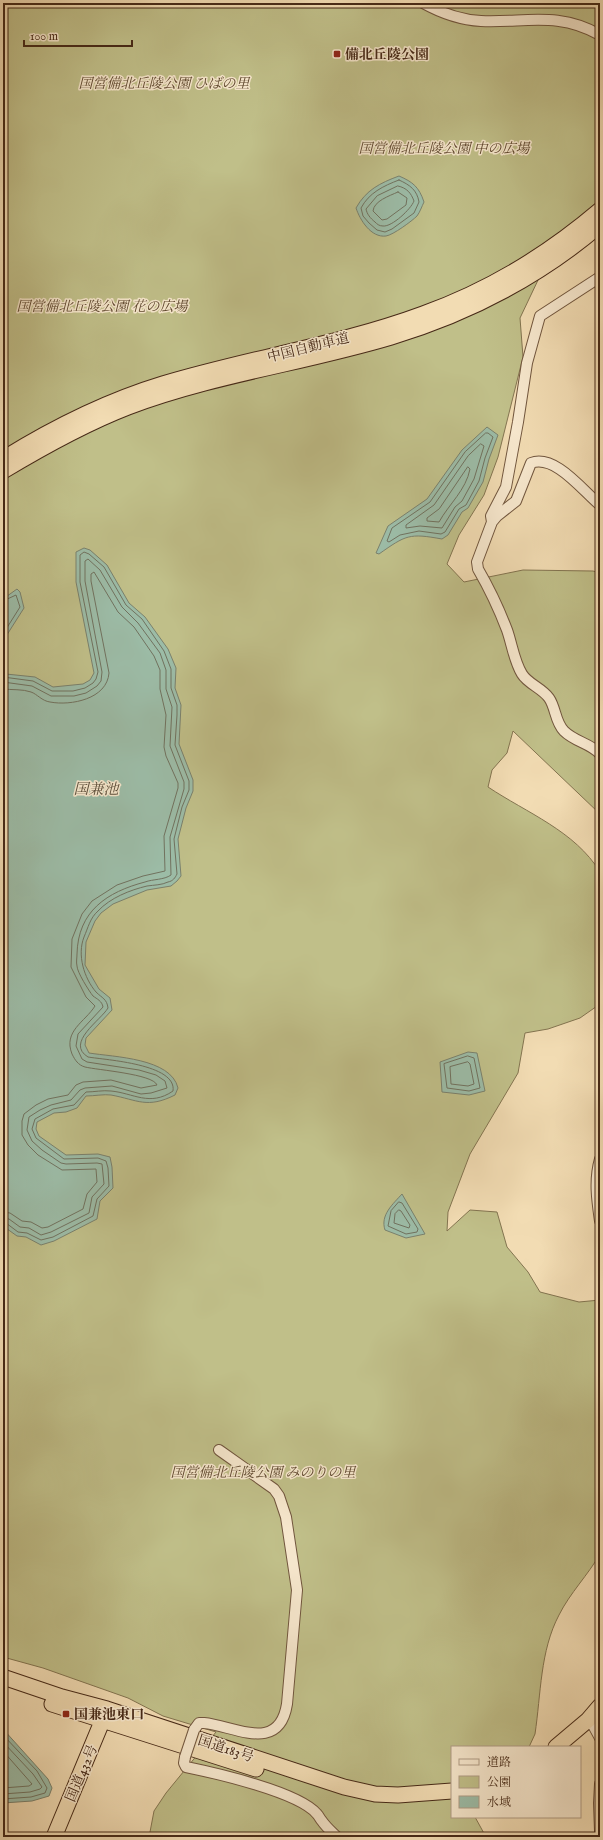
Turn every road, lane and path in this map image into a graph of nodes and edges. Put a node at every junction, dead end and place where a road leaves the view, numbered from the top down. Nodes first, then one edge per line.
1 (423, 3) edge
2 (600, 35) edge
3 (600, 210) edge
4 (600, 225) edge
5 (600, 277) edge
6 (3, 459) edge
7 (3, 471) edge
8 (600, 505) edge
9 (492, 522) junction
10 (600, 754) edge
11 (600, 1159) edge
12 (600, 1221) edge
13 (218, 1450) dead end
14 (3, 1677) edge
15 (3, 1687) edge
16 (600, 1706) edge
17 (105, 1715) junction
18 (596, 1726) edge
19 (558, 1746) edge
20 (572, 1746) edge
21 (600, 1784) edge
22 (451, 1791) edge
23 (451, 1800) edge
24 (600, 1831) edge
25 (54, 1837) edge
26 (337, 1837) edge

1 - 2 street
3 - 6 highway, 中国自動車道
4 - 7 highway, 中国自動車道
5 - 9 street
8 - 9 street
9 - 10 street
11 - 12 street
13 - 26 street, bridge
14 - 17 highway, 国道183号
15 - 17 highway, 国道183号
16 - 18 highway
17 - 22 highway, 国道183号
17 - 23 highway, 国道183号
17 - 25 highway, 国道432号
18 - 19 highway
18 - 20 highway
21 - 24 street

